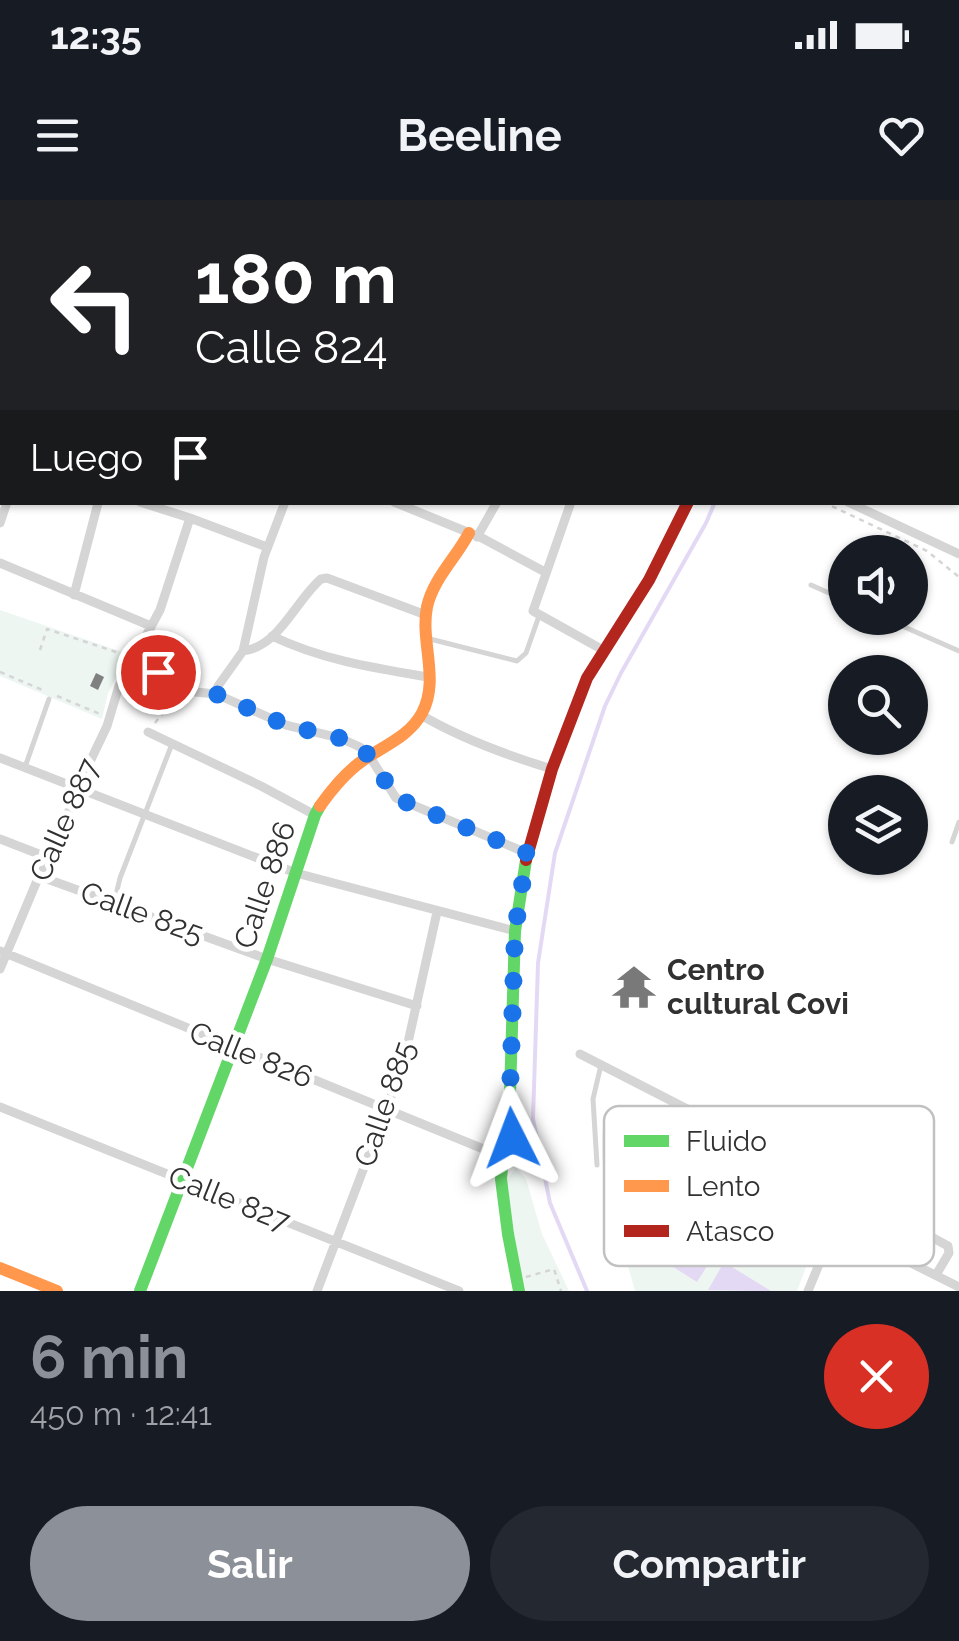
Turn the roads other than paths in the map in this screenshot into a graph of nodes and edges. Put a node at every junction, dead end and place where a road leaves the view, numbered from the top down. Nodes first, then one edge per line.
1 (96, 505) edge
2 (149, 505) edge
3 (284, 505) edge
4 (401, 505) edge
5 (495, 505) edge
6 (570, 505) edge
7 (686, 505) edge
8 (854, 505) edge
9 (190, 518) junction
10 (472, 535) junction
11 (267, 547) junction
12 (959, 554) edge
13 (0, 563) edge
14 (546, 572) junction
15 (811, 585) dead end
16 (828, 592) edge
17 (74, 594) junction
18 (426, 615) junction
19 (538, 616) junction
20 (151, 626) junction
21 (923, 635) edge
22 (272, 636) junction
23 (426, 638) junction
24 (603, 650) junction
25 (243, 651) junction
26 (959, 651) edge
27 (133, 658) junction
28 (428, 677) junction
29 (216, 694) junction
30 (49, 699) dead end
31 (421, 715) junction
32 (148, 732) road end
33 (172, 744) junction
34 (370, 757) junction
35 (0, 758) edge
36 (25, 767) junction
37 (552, 769) junction
38 (78, 787) junction
39 (145, 815) junction
40 (315, 816) junction
41 (959, 822) edge
42 (0, 839) edge
43 (952, 842) dead end
44 (527, 853) junction
45 (49, 858) junction
46 (296, 874) junction
47 (40, 876) junction
48 (114, 904) junction
49 (436, 912) junction
50 (515, 931) junction
51 (3, 952) edge
52 (267, 958) junction
53 (0, 969) edge
54 (417, 1006) junction
55 (232, 1048) junction
56 (580, 1054) dead end
57 (601, 1065) junction
58 (681, 1106) edge
59 (0, 1107) edge
60 (386, 1110) junction
61 (503, 1158) junction
62 (597, 1165) dead end
63 (183, 1180) junction
64 (934, 1238) edge
65 (335, 1242) junction
66 (818, 1266) edge
67 (918, 1266) edge
68 (0, 1268) edge
69 (936, 1275) junction
70 (959, 1287) edge
71 (57, 1291) edge
72 (140, 1291) edge
73 (317, 1291) edge
74 (459, 1291) edge
75 (519, 1291) edge
76 (808, 1291) edge

1 - 17 street
2 - 9 street
3 - 11 street
4 - 10 street
5 - 10 street
6 - 14 street
7 - 24 street
8 - 12 street
9 - 11 street
9 - 20 street, Calle 887
10 - 14 street
10 - 18 street
11 - 25 street
13 - 17 street
14 - 19 street
15 - 16 lane
17 - 20 street
18 - 22 street
18 - 23 street
19 - 23 lane
19 - 24 street
20 - 27 street, Calle 887
21 - 26 lane
22 - 25 street
22 - 28 street
23 - 28 street
24 - 37 street
25 - 29 street
27 - 29 street
27 - 38 street, Calle 887
28 - 31 street
29 - 34 street
30 - 36 lane
31 - 34 street, Calle 886
31 - 37 street
32 - 33 street
33 - 39 lane
33 - 40 street
34 - 40 street, Calle 886
34 - 44 street
35 - 36 street
36 - 38 street
37 - 44 street
38 - 39 street
38 - 45 street, Calle 887
39 - 46 street
39 - 48 lane
40 - 46 street, Calle 886
41 - 43 lane
42 - 45 street
44 - 50 street
45 - 47 street, Calle 887
46 - 49 street
46 - 52 street, Calle 886
47 - 48 street, Calle 825
47 - 51 street, Calle 887
48 - 52 street, Calle 825
49 - 50 street
49 - 54 street, Calle 885
50 - 61 street
51 - 53 street, Calle 887
51 - 55 street, Calle 826
52 - 54 street, Calle 825
52 - 55 street, Calle 886
54 - 60 street, Calle 885
55 - 60 street, Calle 826
55 - 63 street, Calle 886
56 - 57 street
57 - 58 street
57 - 62 lane
59 - 63 street, Calle 827
60 - 61 street, Calle 826
60 - 65 street, Calle 885
61 - 75 street
63 - 65 street, Calle 827
63 - 72 street, Calle 886
64 - 69 street
65 - 73 street, Calle 885
65 - 74 street, Calle 827
66 - 76 street
67 - 69 street
68 - 71 street
69 - 70 street

